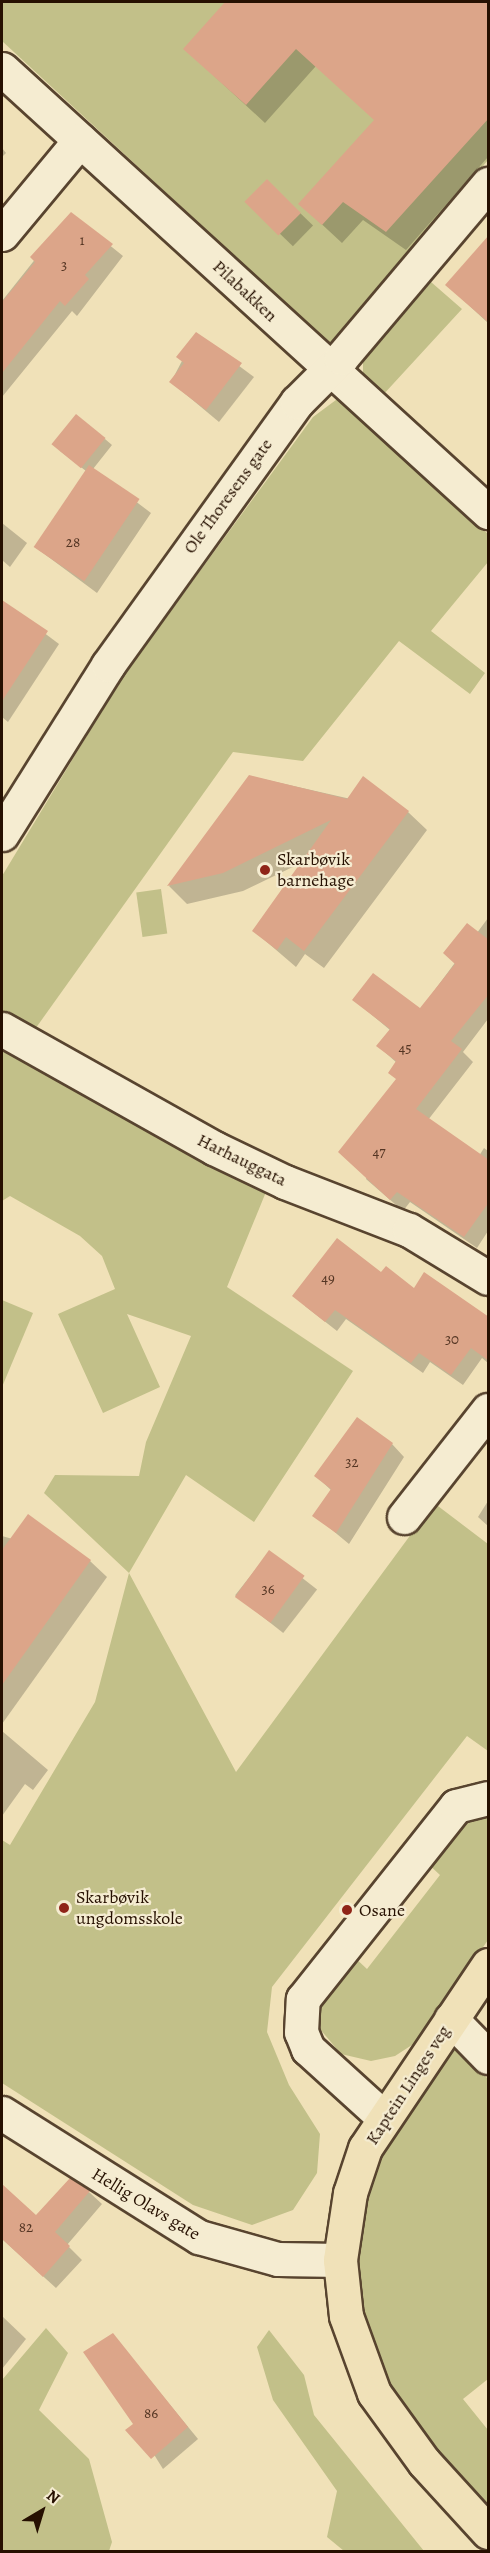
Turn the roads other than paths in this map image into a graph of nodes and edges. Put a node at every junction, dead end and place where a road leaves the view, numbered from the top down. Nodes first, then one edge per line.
1 (2, 69) edge
2 (80, 140) junction
3 (489, 184) edge
4 (2, 234) edge
5 (329, 371) junction
6 (489, 512) edge
7 (2, 834) edge
8 (2, 1029) edge
9 (489, 1278) edge
10 (489, 1410) edge
11 (404, 1517) dead end
12 (489, 1798) edge
13 (489, 1965) edge
14 (451, 2019) junction
15 (489, 2057) edge
16 (2, 2113) edge
17 (382, 2116) junction
18 (340, 2260) junction
19 (489, 2532) edge

1 - 2 street, Pilabakken
2 - 4 street
2 - 5 street, Pilabakken
3 - 5 street, Ole Thoresens gate
5 - 6 street, Pilabakken
5 - 7 street, Ole Thoresens gate
8 - 9 street, Harhauggata
10 - 11 street
12 - 17 street
13 - 14 main road, Kaptein Linges veg
14 - 15 street
14 - 17 main road, Kaptein Linges veg
16 - 18 street, Hellig Olavs gate
17 - 18 main road, Kaptein Linges veg
18 - 19 main road, Kaptein Linges veg

